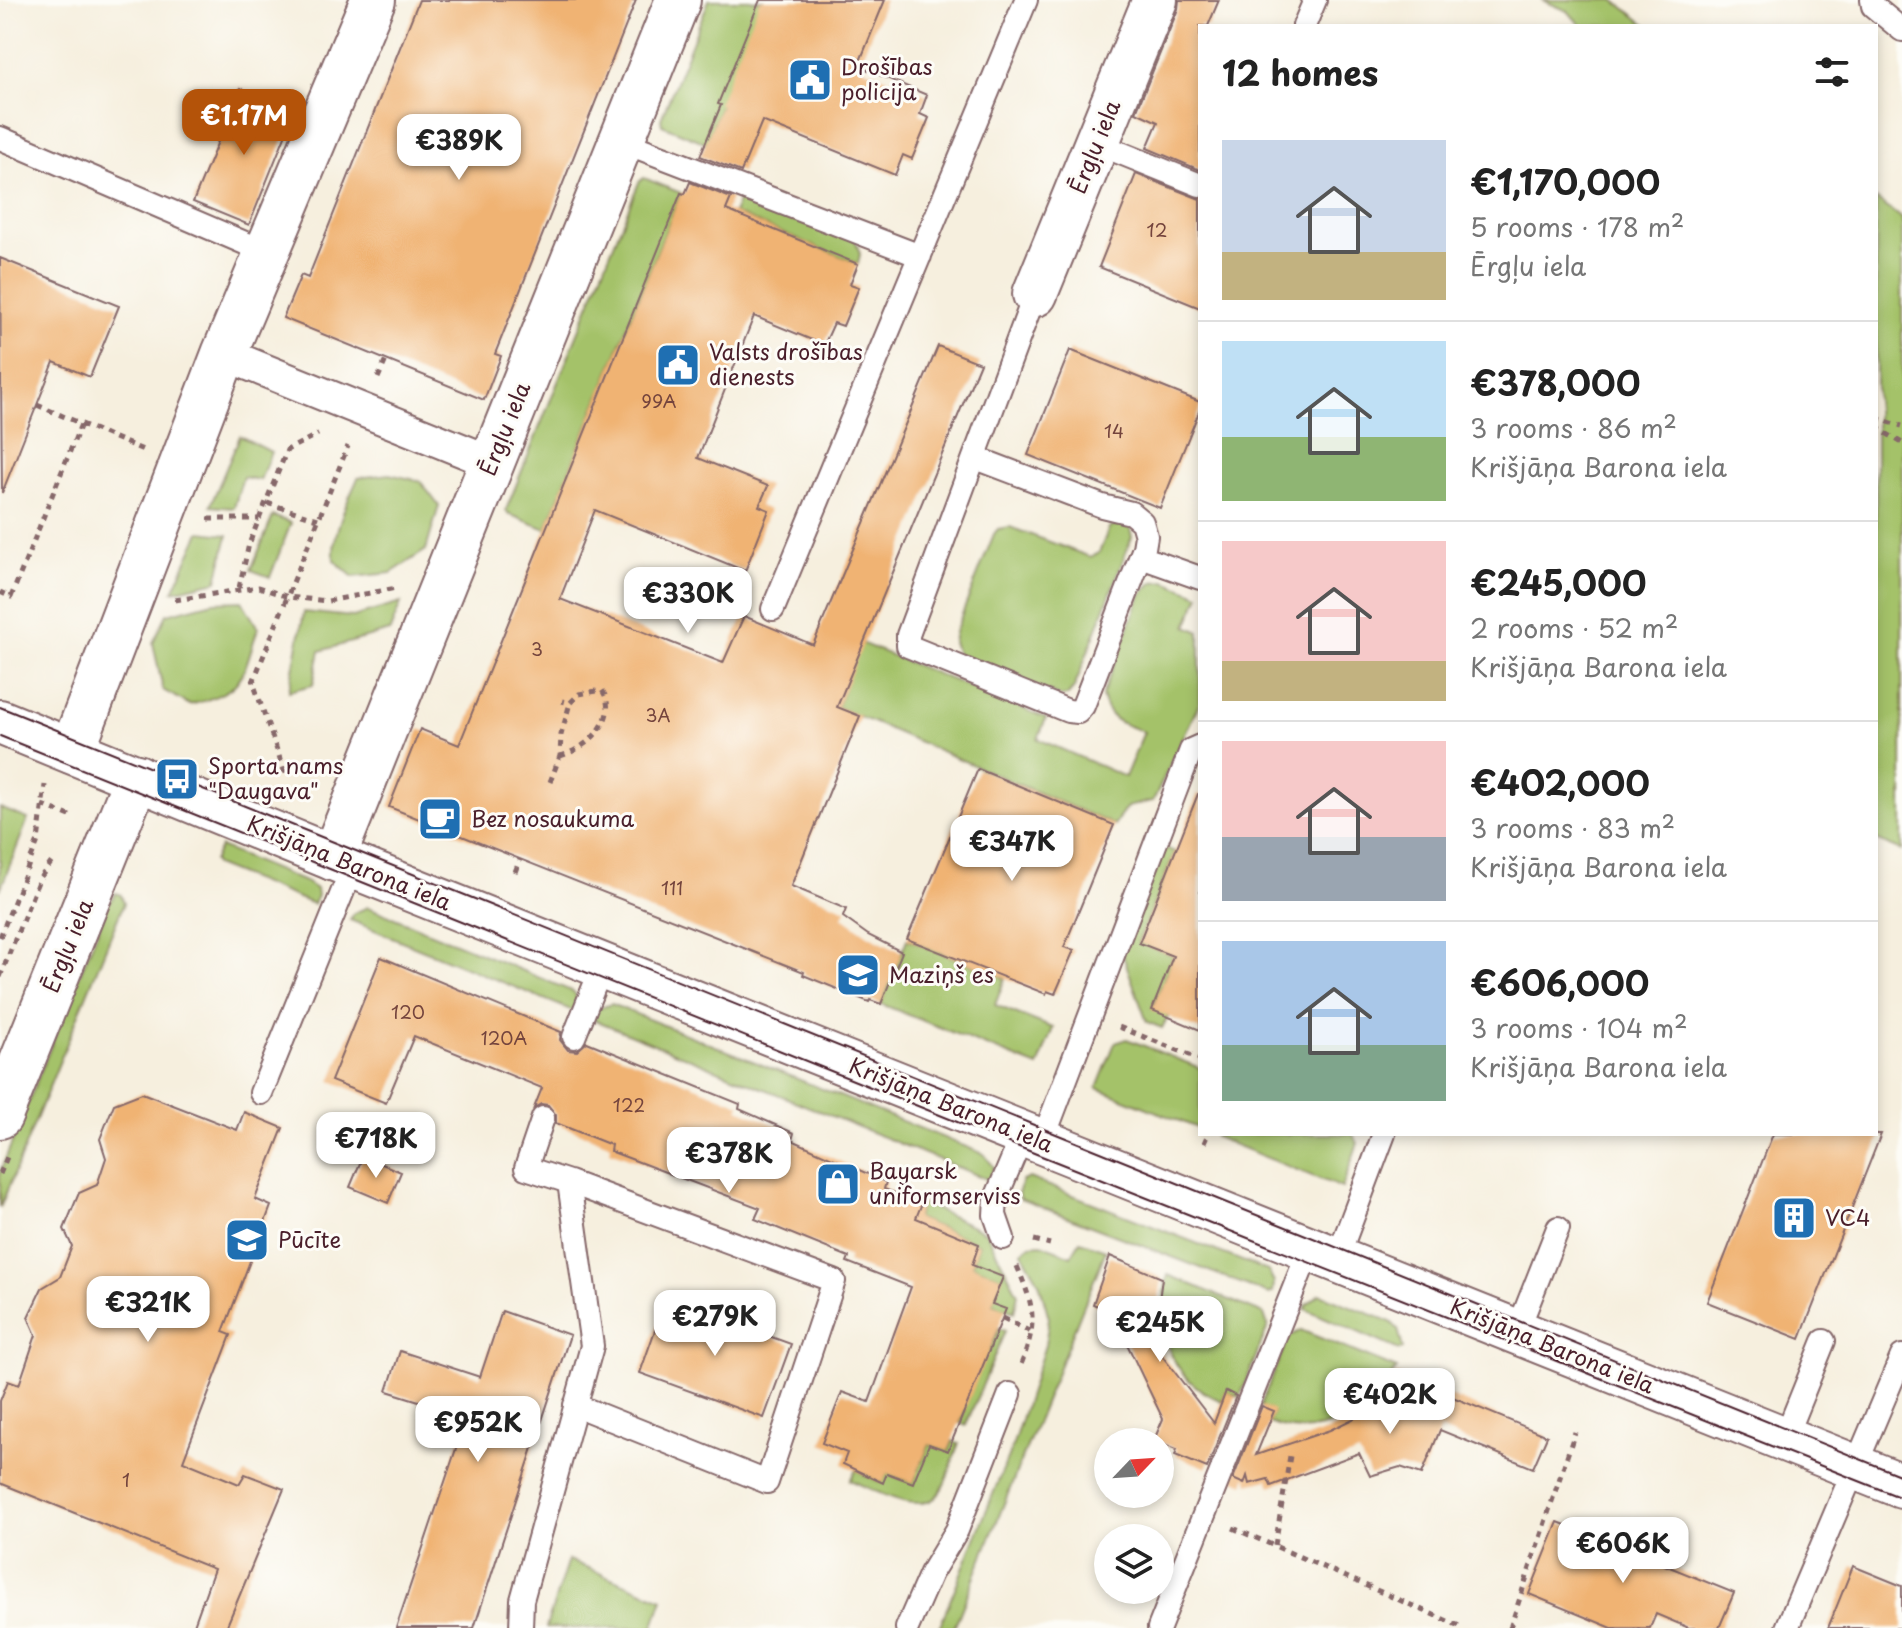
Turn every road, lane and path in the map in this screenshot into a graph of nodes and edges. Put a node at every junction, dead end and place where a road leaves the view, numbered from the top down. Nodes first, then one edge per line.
1 (373, 0) edge
2 (678, 0) edge
3 (1026, 0) edge
4 (1155, 0) edge
5 (1315, 0) edge
6 (1869, 2) edge
7 (1305, 24) edge
8 (1902, 30) edge
9 (0, 138) edge
10 (621, 141) junction
11 (1096, 143) junction
12 (1198, 184) edge
13 (268, 253) junction
14 (920, 256) junction
15 (1035, 294) joint
16 (224, 354) junction
17 (386, 360) dead end
18 (37, 405) dead end
19 (362, 411) junction
20 (1878, 419) edge
21 (81, 424) junction
22 (1902, 426) edge
23 (1878, 428) edge
24 (1902, 443) edge
25 (143, 450) dead end
26 (976, 458) junction
27 (491, 462) junction
28 (267, 503) junction
29 (196, 519) dead end
30 (259, 519) junction
31 (318, 519) junction
32 (1141, 557) junction
33 (1198, 577) edge
34 (398, 587) dead end
35 (239, 588) junction
36 (0, 592) edge
37 (288, 597) junction
38 (162, 602) dead end
39 (773, 609) dead end
40 (562, 701) dead end
41 (570, 703) junction
42 (607, 718) junction
43 (614, 721) dead end
44 (0, 722) edge
45 (1198, 747) edge
46 (72, 751) junction
47 (560, 756) junction
48 (285, 773) dead end
49 (137, 777) junction
50 (550, 782) dead end
51 (87, 823) dead end
52 (520, 859) dead end
53 (343, 862) junction
54 (42, 872) dead end
55 (515, 872) dead end
56 (0, 937) edge
57 (603, 964) junction
58 (0, 977) edge
59 (1090, 1015) junction
60 (574, 1037) dead end
61 (1198, 1058) edge
62 (261, 1093) dead end
63 (0, 1116) edge
64 (543, 1118) dead end
65 (1207, 1136) edge
66 (1383, 1136) edge
67 (1032, 1138) junction
68 (1204, 1143) dead end
69 (569, 1182) junction
70 (1558, 1228) dead end
71 (1003, 1238) joint
72 (1324, 1254) junction
73 (1003, 1318) dead end
74 (1031, 1332) junction
75 (1517, 1332) junction
76 (1824, 1341) dead end
77 (1902, 1356) edge
78 (1010, 1394) joint
79 (575, 1405) junction
80 (1575, 1432) dead end
81 (1784, 1440) junction
82 (1290, 1456) dead end
83 (1856, 1468) junction
84 (1902, 1486) edge
85 (1245, 1533) dead end
86 (1275, 1545) junction
87 (521, 1628) edge
88 (907, 1628) edge
89 (1159, 1628) edge
90 (1464, 1628) edge
91 (1510, 1628) edge
92 (1787, 1628) edge

1 - 13 street
2 - 10 street, Ērgļu iela
3 - 14 lane
4 - 11 street, Ērgļu iela
5 - 7 lane
6 - 8 lane
9 - 13 lane
10 - 14 lane
10 - 27 street, Ērgļu iela
11 - 12 lane
11 - 15 street, Ērgļu iela
13 - 16 street
14 - 39 lane
15 - 26 lane
16 - 19 street
16 - 46 street
17 - 19 path
18 - 21 path
19 - 27 street
19 - 28 path
19 - 31 path
20 - 22 path
21 - 25 path
21 - 36 path
23 - 24 path
26 - 32 lane
26 - 32 lane
27 - 53 street, Ērgļu iela
28 - 30 path
28 - 31 path
29 - 30 path
30 - 35 path
31 - 37 path
32 - 33 lane
34 - 37 path
35 - 37 path
35 - 38 path
37 - 48 path
40 - 41 path
41 - 42 path
41 - 47 path
42 - 43 path
42 - 47 path
44 - 46 street, Krišjāņa Barona iela
45 - 59 lane
46 - 49 street, Krišjāņa Barona iela
47 - 50 path
49 - 53 street, Krišjāņa Barona iela
49 - 63 street, Ērgļu iela
51 - 56 path
52 - 55 path
53 - 57 street, Krišjāņa Barona iela
53 - 62 lane
54 - 58 path
57 - 60 lane
57 - 67 street, Krišjāņa Barona iela
59 - 61 path
59 - 67 lane
64 - 69 lane
65 - 68 path
66 - 72 lane
67 - 71 lane
67 - 72 street, Krišjāņa Barona iela
69 - 79 lane
69 - 79 lane
70 - 75 lane
71 - 74 path
72 - 75 street, Krišjāņa Barona iela
72 - 89 lane
73 - 74 path
74 - 78 path
75 - 81 street, Krišjāņa Barona iela
76 - 81 lane
77 - 83 lane
78 - 88 lane
79 - 87 lane
80 - 91 path
81 - 83 street, Krišjāņa Barona iela
82 - 86 path
83 - 84 street, Krišjāņa Barona iela
83 - 92 lane
85 - 86 path
86 - 90 path

